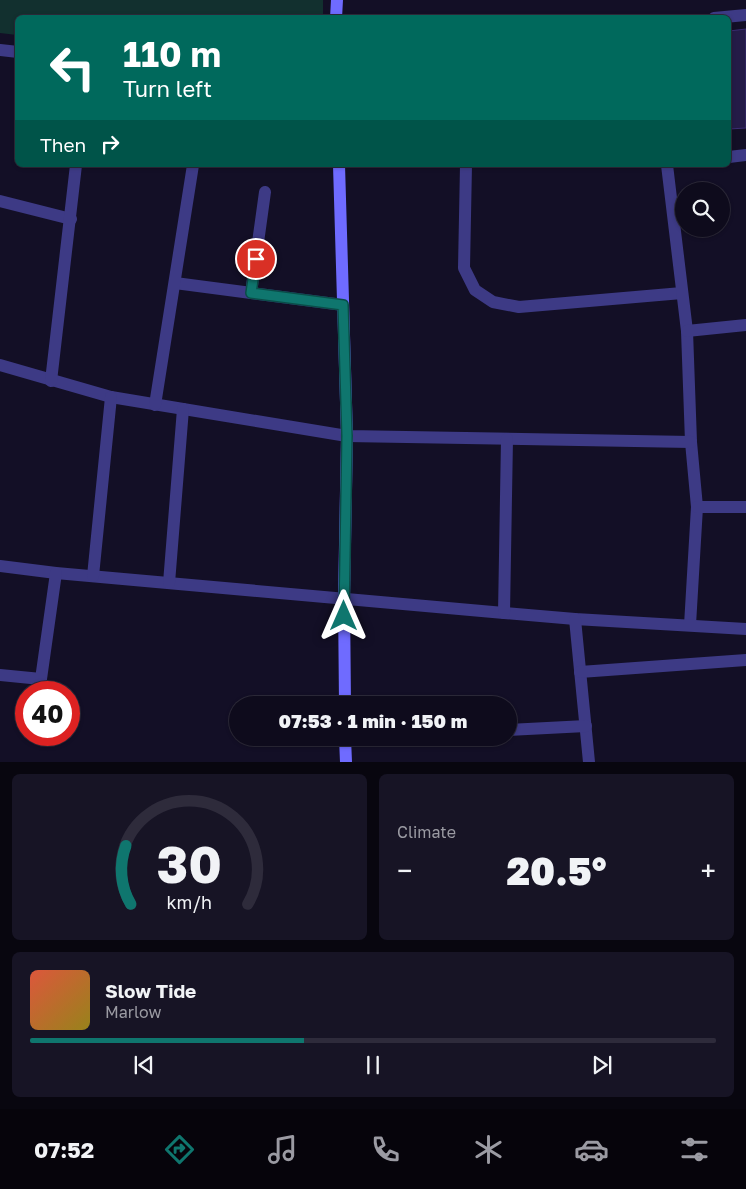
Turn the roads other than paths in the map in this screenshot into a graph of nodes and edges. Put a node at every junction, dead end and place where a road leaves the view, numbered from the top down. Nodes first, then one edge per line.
1 (337, 0) edge
2 (336, 15) edge
3 (746, 15) edge
4 (731, 16) edge
5 (0, 50) edge
6 (15, 52) edge
7 (746, 155) edge
8 (731, 157) edge
9 (76, 167) edge
10 (193, 167) edge
11 (339, 167) edge
12 (466, 167) edge
13 (666, 167) edge
14 (265, 192) dead end
15 (0, 201) edge
16 (71, 219) junction
17 (175, 283) junction
18 (682, 292) junction
19 (251, 293) junction
20 (343, 305) junction
21 (746, 325) edge
22 (687, 331) junction
23 (0, 365) edge
24 (51, 381) junction
25 (110, 397) junction
26 (155, 405) junction
27 (183, 409) junction
28 (347, 436) junction
29 (507, 439) junction
30 (690, 442) junction
31 (697, 507) junction
32 (746, 507) edge
33 (0, 566) edge
34 (56, 573) junction
35 (93, 576) junction
36 (169, 583) junction
37 (344, 598) junction
38 (504, 613) junction
39 (575, 619) junction
40 (690, 626) junction
41 (746, 629) edge
42 (746, 660) edge
43 (580, 672) junction
44 (0, 675) edge
45 (345, 696) edge
46 (586, 726) junction
47 (517, 730) edge
48 (345, 746) edge
49 (346, 762) edge
50 (589, 762) edge

1 - 2 street
3 - 4 street
5 - 6 street
7 - 8 street
9 - 16 street
10 - 17 street
11 - 20 street
12 - 18 street
13 - 18 street
14 - 19 street
15 - 16 street
16 - 24 street
17 - 19 street
17 - 26 street
18 - 22 street
19 - 20 street
20 - 28 street
21 - 22 street
22 - 30 street
23 - 24 street
24 - 25 street
25 - 26 street
25 - 35 street
26 - 27 street
27 - 28 street
27 - 36 street
28 - 29 street
28 - 37 street
29 - 30 street
29 - 38 street
30 - 31 street
31 - 32 street
31 - 40 street
33 - 34 street
34 - 35 street
34 - 44 street
35 - 36 street
36 - 37 street
37 - 38 street
37 - 45 street
38 - 39 street
39 - 40 street
39 - 43 street
40 - 41 street
42 - 43 street
43 - 46 street
46 - 47 street
46 - 50 street
48 - 49 street

